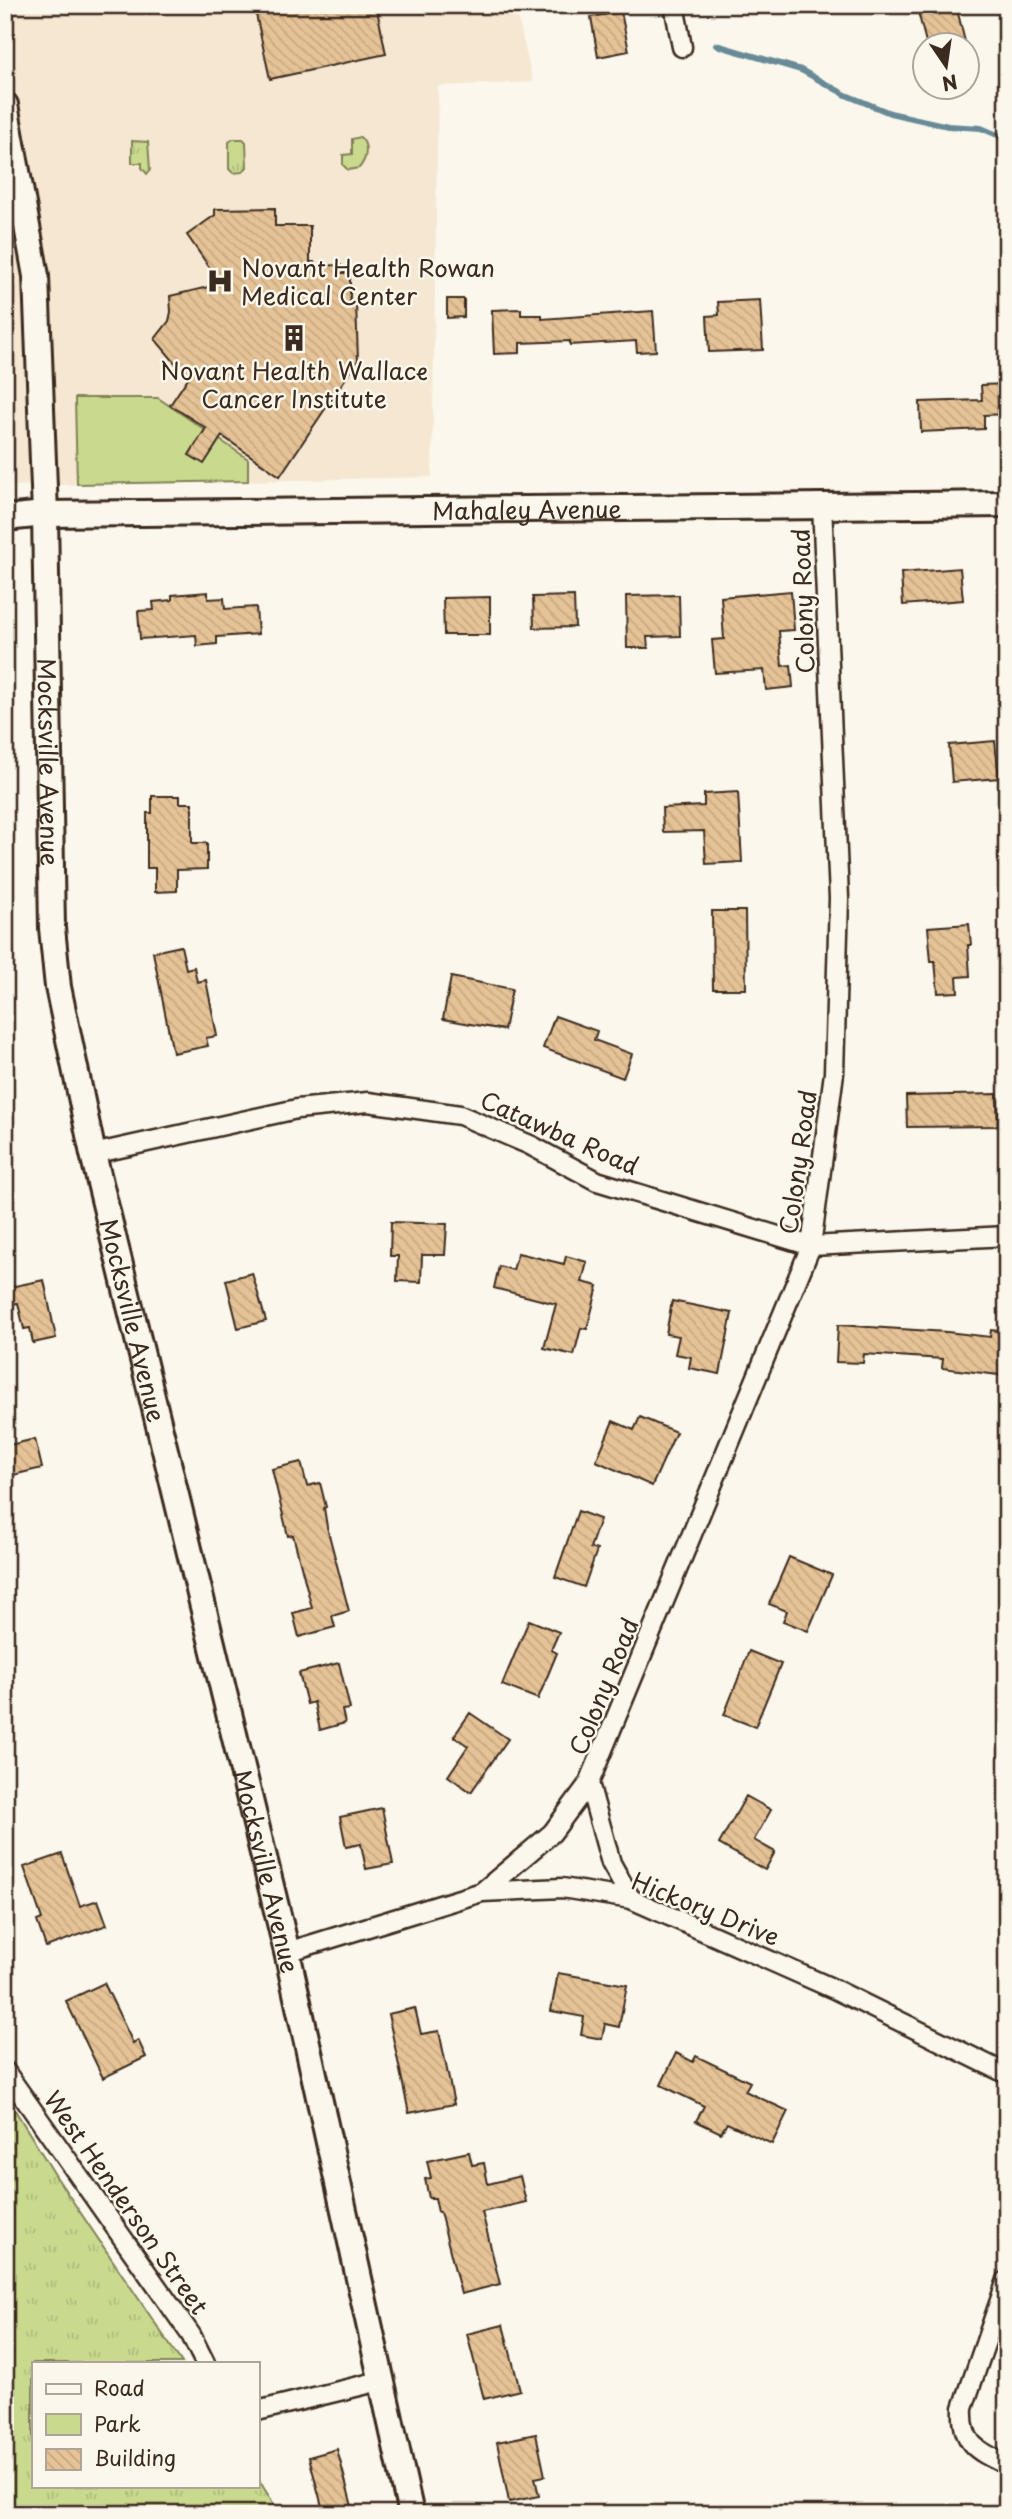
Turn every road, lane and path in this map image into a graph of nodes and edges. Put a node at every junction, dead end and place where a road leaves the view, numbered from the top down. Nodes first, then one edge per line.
1 (674, 5) edge
2 (682, 47) dead end
3 (5, 105) edge
4 (822, 504) junction
5 (1007, 504) edge
6 (45, 514) junction
7 (5, 518) edge
8 (93, 1154) junction
9 (1007, 1236) edge
10 (811, 1246) junction
11 (589, 1783) junction
12 (482, 1892) junction
13 (631, 1899) junction
14 (287, 1952) junction
15 (5, 2071) edge
16 (1007, 2074) edge
17 (1007, 2280) edge
18 (204, 2362) edge
19 (380, 2381) junction
20 (259, 2411) edge
21 (1007, 2465) edge
22 (411, 2514) edge

1 - 2 street
3 - 6 street, Mocksville Avenue
4 - 5 street, Mahaley Avenue
4 - 6 street, Mahaley Avenue
4 - 10 street, Colony Road
6 - 7 street, Mahaley Avenue
6 - 8 street, Mocksville Avenue
8 - 10 street, Catawba Road
8 - 14 street, Mocksville Avenue
9 - 10 street, Catawba Road
10 - 11 street, Colony Road
11 - 12 street, Colony Road
11 - 13 street, Colony Road
12 - 13 street, Hickory Drive
12 - 14 street, Hickory Drive
13 - 16 street, Hickory Drive
14 - 19 street, Mocksville Avenue
15 - 18 street, West Henderson Street
17 - 21 street
19 - 20 street
19 - 22 street, Mocksville Avenue

